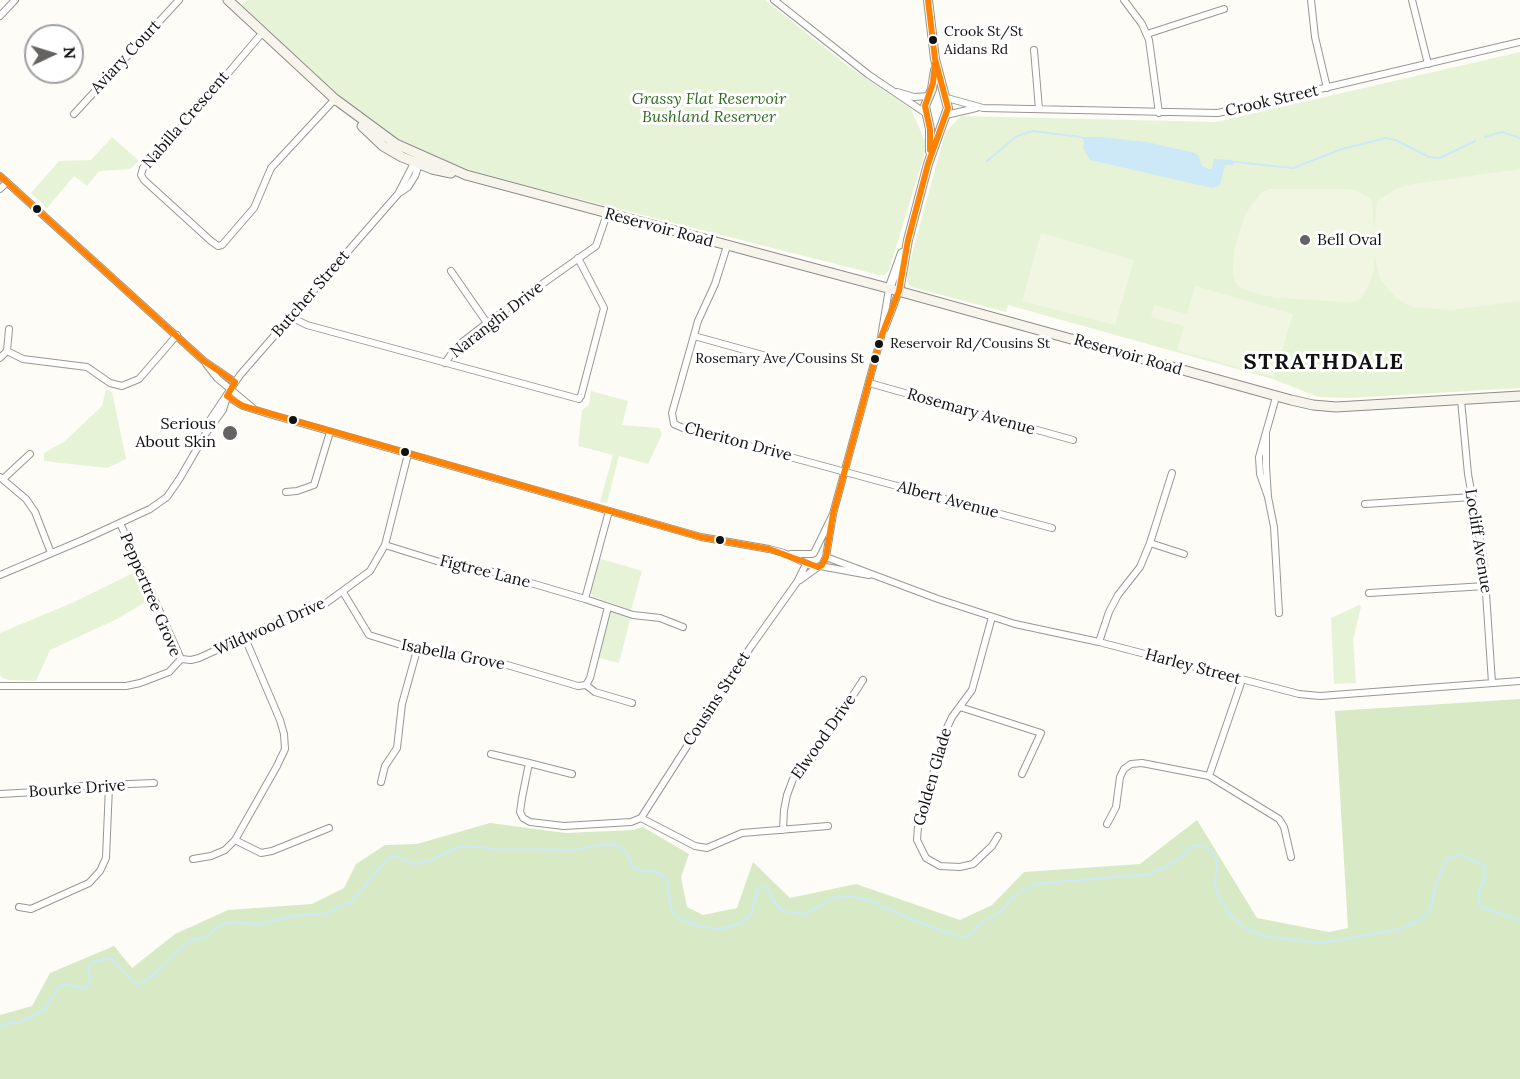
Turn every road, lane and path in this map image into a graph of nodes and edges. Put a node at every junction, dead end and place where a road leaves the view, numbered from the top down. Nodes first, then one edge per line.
1 (15, 0) edge
2 (179, 0) edge
3 (228, 0) edge
4 (774, 0) edge
5 (928, 0) edge
6 (1124, 0) edge
7 (1311, 0) edge
8 (1412, 0) edge
9 (1224, 9) dead end
10 (0, 16) edge
11 (263, 32) junction
12 (1147, 34) junction
13 (1520, 42) edge
14 (1034, 50) dead end
15 (936, 59) junction
16 (1428, 64) junction
17 (1327, 88) junction
18 (894, 91) junction
19 (929, 96) junction
20 (946, 98) junction
21 (334, 99) junction
22 (983, 108) junction
23 (1039, 109) junction
24 (1159, 113) junction
25 (74, 114) dead end
26 (927, 115) junction
27 (946, 115) junction
28 (418, 161) junction
29 (928, 165) junction
30 (0, 176) edge
31 (8, 183) junction
32 (0, 189) edge
33 (607, 214) junction
34 (727, 246) junction
35 (578, 258) junction
36 (451, 271) dead end
37 (894, 290) junction
38 (291, 317) junction
39 (487, 322) junction
40 (9, 329) dead end
41 (177, 335) junction
42 (694, 336) junction
43 (7, 351) junction
44 (770, 357) dead end
45 (0, 358) edge
46 (204, 361) junction
47 (445, 363) junction
48 (235, 382) junction
49 (869, 383) junction
50 (231, 390) junction
51 (227, 396) junction
52 (1276, 396) junction
53 (1520, 396) edge
54 (1461, 400) junction
55 (254, 408) junction
56 (330, 432) junction
57 (1073, 440) dead end
58 (30, 454) dead end
59 (408, 454) junction
60 (845, 471) junction
61 (1172, 473) dead end
62 (2, 478) edge
63 (286, 492) dead end
64 (1472, 497) junction
65 (1365, 504) dead end
66 (609, 511) junction
67 (833, 514) junction
68 (120, 523) junction
69 (1052, 528) dead end
70 (1150, 543) junction
71 (385, 545) junction
72 (51, 553) junction
73 (784, 553) junction
74 (813, 554) junction
75 (1184, 554) dead end
76 (825, 556) junction
77 (806, 563) junction
78 (819, 567) junction
79 (0, 575) edge
80 (875, 576) junction
81 (797, 582) junction
82 (1486, 586) junction
83 (343, 592) junction
84 (1369, 593) dead end
85 (585, 599) junction
86 (608, 607) junction
87 (1279, 613) dead end
88 (992, 617) junction
89 (683, 627) dead end
90 (245, 638) junction
91 (1098, 642) junction
92 (417, 650) junction
93 (181, 659) junction
94 (863, 680) dead end
95 (1242, 680) junction
96 (1520, 681) edge
97 (1492, 682) junction
98 (586, 685) junction
99 (0, 686) edge
100 (632, 703) dead end
101 (960, 707) junction
102 (490, 754) dead end
103 (530, 763) junction
104 (572, 774) dead end
105 (1022, 774) dead end
106 (1209, 776) junction
107 (381, 782) dead end
108 (154, 783) dead end
109 (110, 786) junction
110 (0, 794) edge
111 (641, 818) junction
112 (1107, 824) dead end
113 (828, 826) dead end
114 (329, 828) dead end
115 (783, 830) junction
116 (998, 836) dead end
117 (235, 840) junction
118 (1291, 857) dead end
119 (193, 859) dead end
120 (19, 907) dead end

1 - 10 street
2 - 25 street, Aviary Court
3 - 11 main road, Reservoir Road
4 - 18 street
5 - 15 street
6 - 12 street
7 - 17 street
8 - 16 street
9 - 12 street
11 - 21 main road, Reservoir Road
11 - 21 street, Nabilla Crescent
12 - 24 street
13 - 16 street, Crook Street
14 - 23 street
15 - 19 street
15 - 20 street
16 - 17 street, Crook Street
17 - 24 street, Crook Street
18 - 19 street
18 - 26 street
19 - 20 street
19 - 26 street
20 - 22 street, Crook Street
20 - 27 street
21 - 28 main road, Reservoir Road
22 - 23 street, Crook Street
22 - 27 street, Crook Street
23 - 24 street, Crook Street
26 - 27 street
26 - 29 street
27 - 29 street
28 - 33 main road, Reservoir Road
28 - 38 street, Butcher Street
29 - 37 street
30 - 31 street
31 - 32 street
31 - 41 street
33 - 34 main road, Reservoir Road
33 - 35 street, Naranghi Drive
34 - 37 main road, Reservoir Road
34 - 42 street, Cheriton Drive
35 - 39 street, Naranghi Drive
35 - 47 street
36 - 39 street
37 - 49 street
37 - 52 main road, Reservoir Road
38 - 47 street, Naranghi Drive
38 - 48 street, Butcher Street
39 - 47 street, Naranghi Drive
40 - 43 street
41 - 43 street
41 - 46 street
42 - 44 street
42 - 60 street, Cheriton Drive
43 - 45 street
46 - 48 street
46 - 50 street
48 - 50 street, Butcher Street
49 - 57 street, Rosemary Avenue
49 - 60 street
50 - 51 street, Butcher Street
50 - 55 street
51 - 55 street
51 - 68 street, Butcher Street
52 - 54 main road, Reservoir Road
52 - 87 street
53 - 54 main road, Reservoir Road
54 - 64 street, Locliff Avenue
55 - 56 street
56 - 59 street
56 - 63 street
58 - 62 street
59 - 66 street
59 - 71 street, Wildwood Drive
60 - 67 street
60 - 69 street, Albert Avenue
61 - 70 street
62 - 72 street
64 - 65 street
64 - 82 street, Locliff Avenue
66 - 73 street
66 - 85 street
67 - 74 street
67 - 76 street
68 - 72 street, Butcher Street
68 - 93 street, Peppertree Grove
70 - 75 street
70 - 91 street
71 - 83 street, Wildwood Drive
71 - 85 street, Figtree Lane
72 - 79 street, Butcher Street
73 - 74 street
73 - 77 street
74 - 76 street, Harley Street
74 - 77 street, Cousins Street
76 - 78 street
76 - 80 street, Harley Street
77 - 78 street, Harley Street
77 - 81 street, Cousins Street
78 - 80 street, Harley Street
78 - 81 street, Cousins Street
80 - 88 street, Harley Street
81 - 111 street, Cousins Street
82 - 84 street
82 - 97 street, Locliff Avenue
83 - 90 street, Wildwood Drive
83 - 92 street, Isabella Grove
85 - 86 street, Figtree Lane
86 - 89 street, Figtree Lane
86 - 98 street
88 - 91 street, Harley Street
88 - 101 street, Golden Glade
90 - 93 street, Wildwood Drive
90 - 117 street
91 - 95 street, Harley Street
92 - 98 street, Isabella Grove
92 - 107 street
93 - 99 street, Peppertree Grove
94 - 115 street, Elwood Drive
95 - 97 street, Harley Street
95 - 106 street
96 - 97 street, Harley Street
98 - 100 street, Isabella Grove
101 - 105 street
101 - 116 street, Golden Glade
102 - 103 street
103 - 104 street
103 - 111 street
106 - 112 street
106 - 118 street
108 - 109 street, Bourke Drive
109 - 110 street, Bourke Drive
109 - 120 street
111 - 115 street
113 - 115 street
114 - 117 street
117 - 119 street

